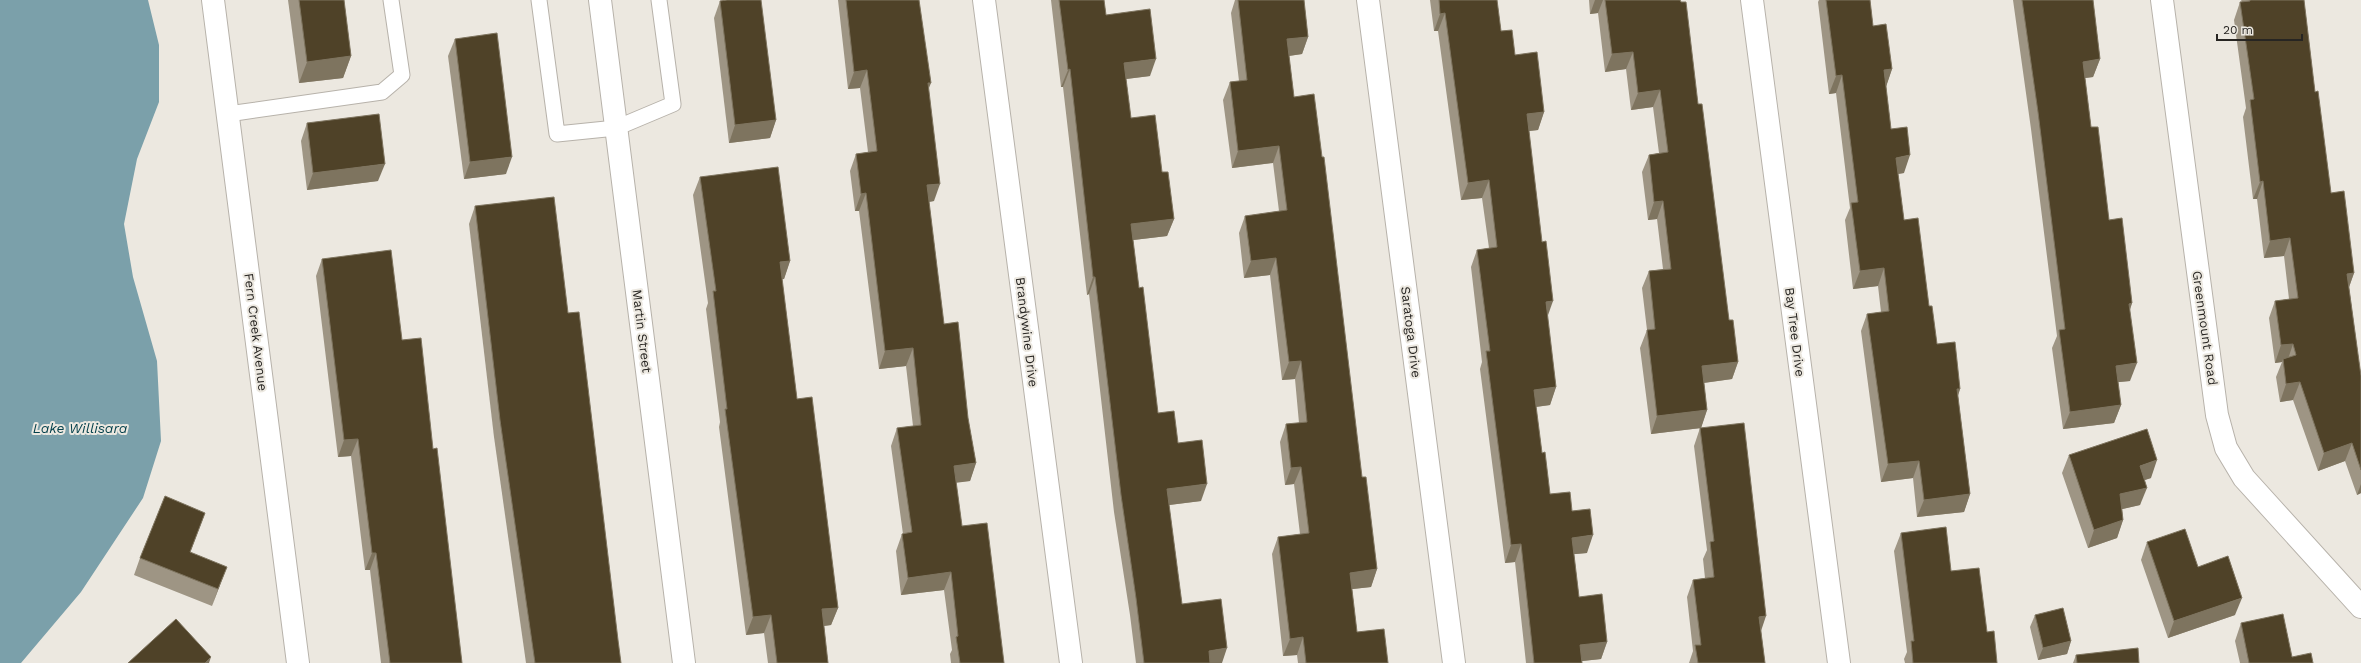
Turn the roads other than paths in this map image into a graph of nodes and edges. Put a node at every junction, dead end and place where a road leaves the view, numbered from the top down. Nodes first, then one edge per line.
1 (213, 0) edge
2 (391, 0) edge
3 (539, 0) edge
4 (600, 0) edge
5 (659, 0) edge
6 (984, 0) edge
7 (1368, 0) edge
8 (1752, 0) edge
9 (2162, 0) edge
10 (228, 114) junction
11 (616, 128) junction
12 (2361, 607) edge
13 (298, 663) edge
14 (684, 663) edge
15 (1071, 663) edge
16 (1454, 663) edge
17 (1839, 663) edge

1 - 10 street, Fern Creek Avenue
2 - 10 lane
3 - 11 lane
4 - 11 street, Martin Street
5 - 11 lane
6 - 15 street, Brandywine Drive
7 - 16 street, Saratoga Drive
8 - 17 street, Bay Tree Drive
9 - 12 street, Greenmount Road
10 - 13 street, Fern Creek Avenue
11 - 14 street, Martin Street

